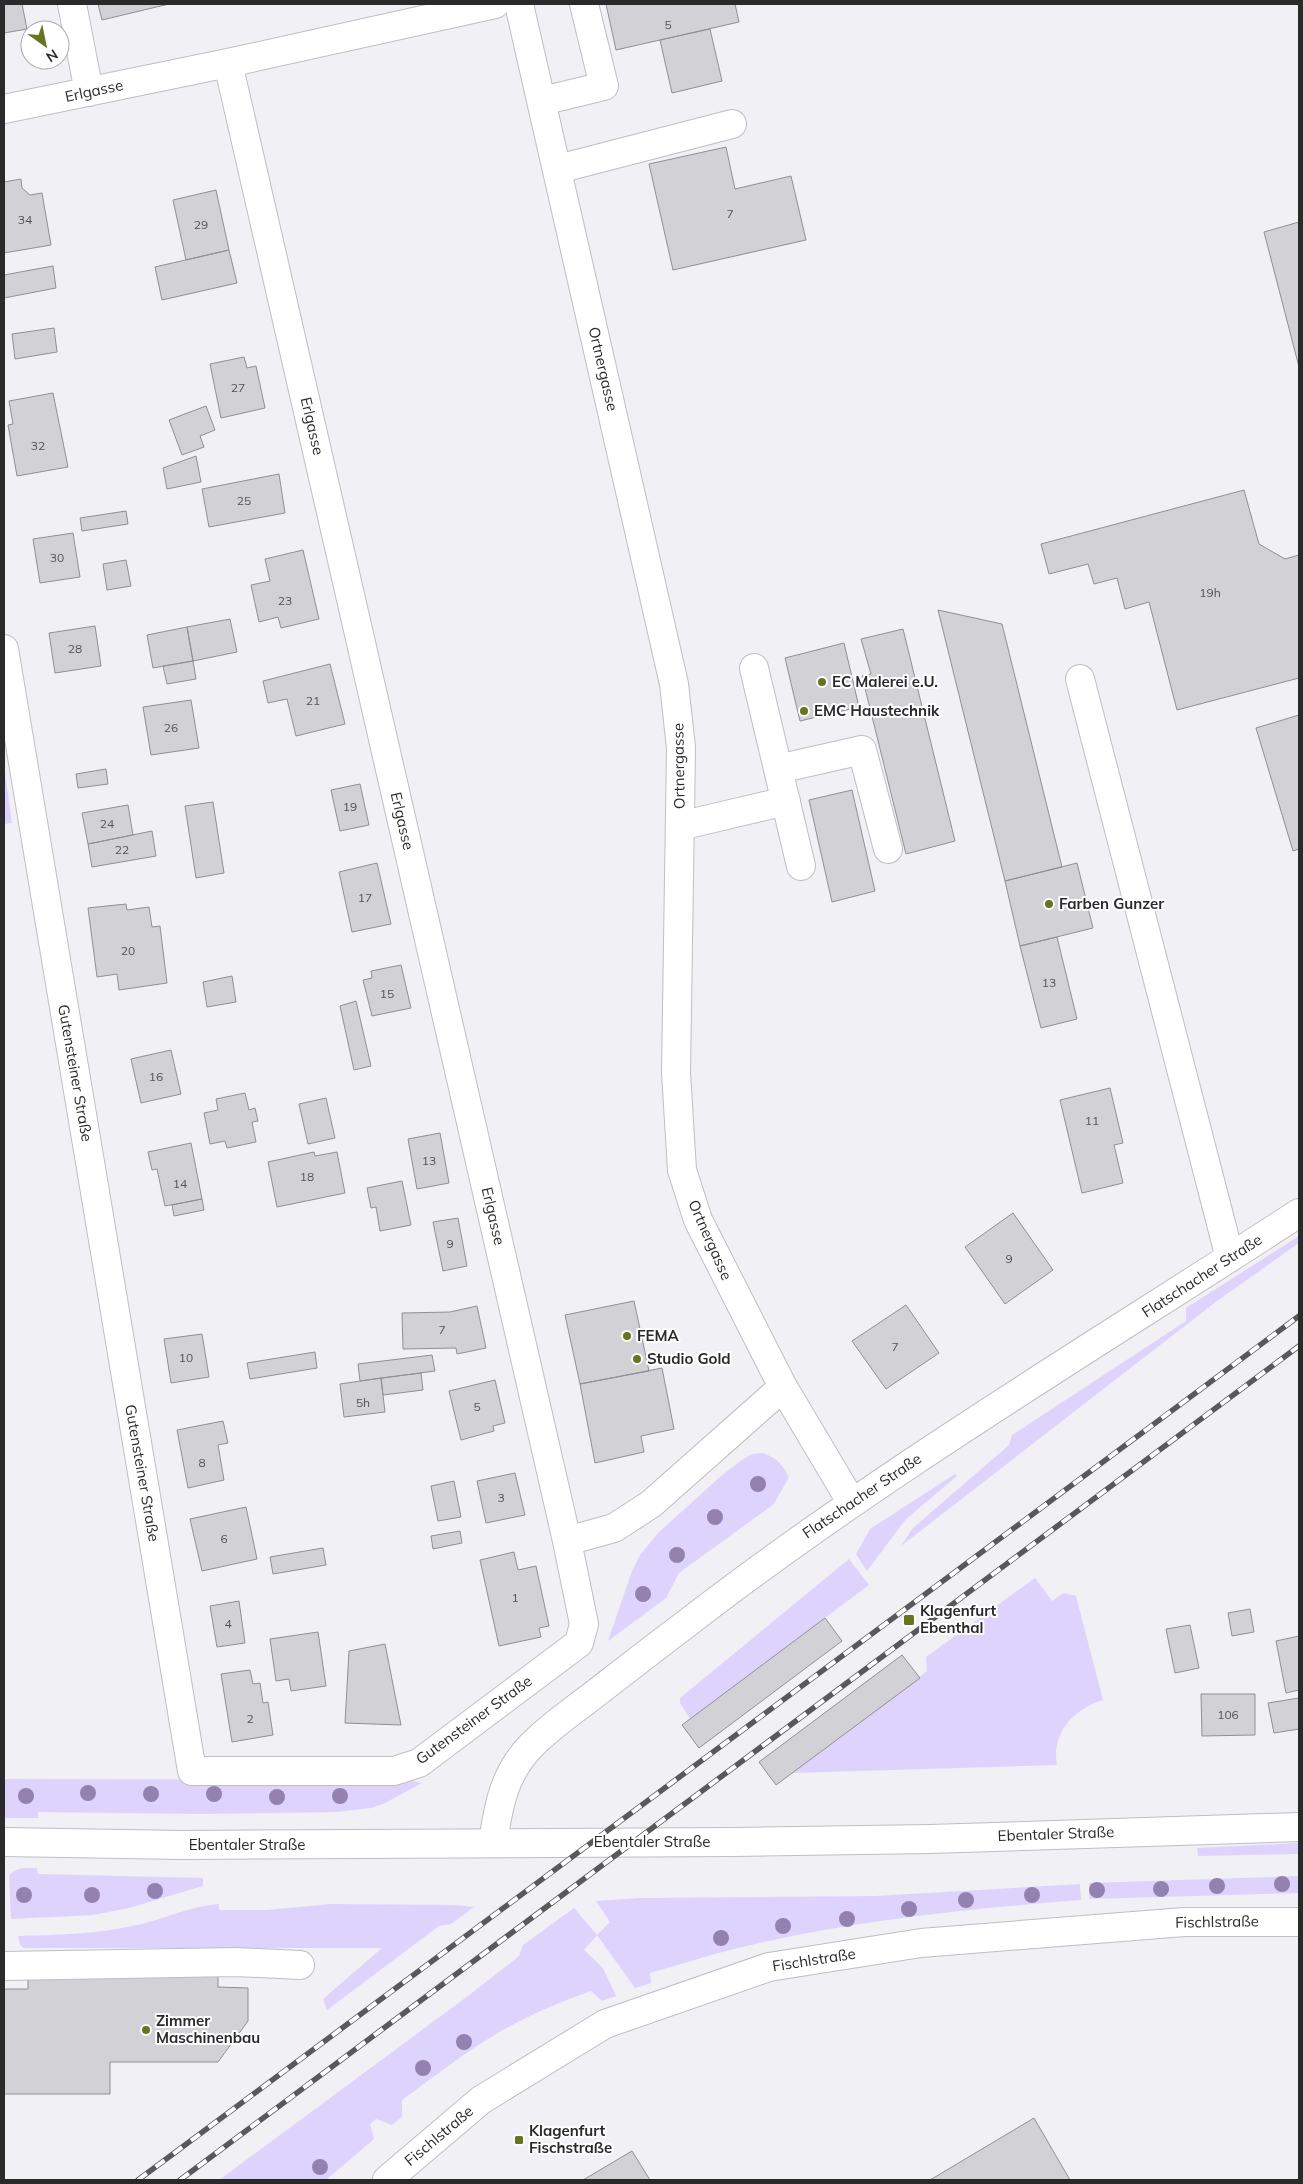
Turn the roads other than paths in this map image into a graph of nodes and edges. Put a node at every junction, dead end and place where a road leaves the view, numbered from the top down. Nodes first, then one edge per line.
1 (72, 4) edge
2 (495, 4) edge
3 (519, 4) edge
4 (584, 4) edge
5 (228, 63) junction
6 (89, 92) junction
7 (542, 101) junction
8 (4, 109) edge
9 (732, 124) dead end
10 (558, 168) junction
11 (4, 649) edge
12 (754, 668) dead end
13 (1080, 679) dead end
14 (778, 769) junction
15 (786, 801) junction
16 (680, 826) junction
17 (888, 849) dead end
18 (801, 866) dead end
19 (1299, 1213) edge
20 (1230, 1258) junction
21 (783, 1387) junction
22 (852, 1503) junction
23 (567, 1541) junction
24 (1299, 1827) edge
25 (4, 1842) edge
26 (493, 1843) junction
27 (1299, 1922) edge
28 (300, 1965) dead end
29 (4, 1966) edge
30 (391, 2179) edge

1 - 6 street
2 - 5 street
3 - 7 street, Ortnergasse
4 - 7 street
5 - 6 street, Erlgasse
5 - 23 street, Erlgasse
6 - 8 street, Erlgasse
7 - 10 street, Ortnergasse
9 - 10 street
10 - 16 street, Ortnergasse
11 - 23 street, Gutensteiner Straße
12 - 14 street
13 - 20 street
14 - 15 street
14 - 17 street
15 - 16 street
15 - 18 street
16 - 21 street, Ortnergasse
19 - 20 street, Flatschacher Straße
20 - 22 street, Flatschacher Straße
21 - 22 street, Ortnergasse
21 - 23 street
22 - 26 street, Flatschacher Straße
24 - 26 street, Ebentaler Straße
25 - 26 street, Ebentaler Straße
27 - 30 street, Fischlstraße
28 - 29 street

